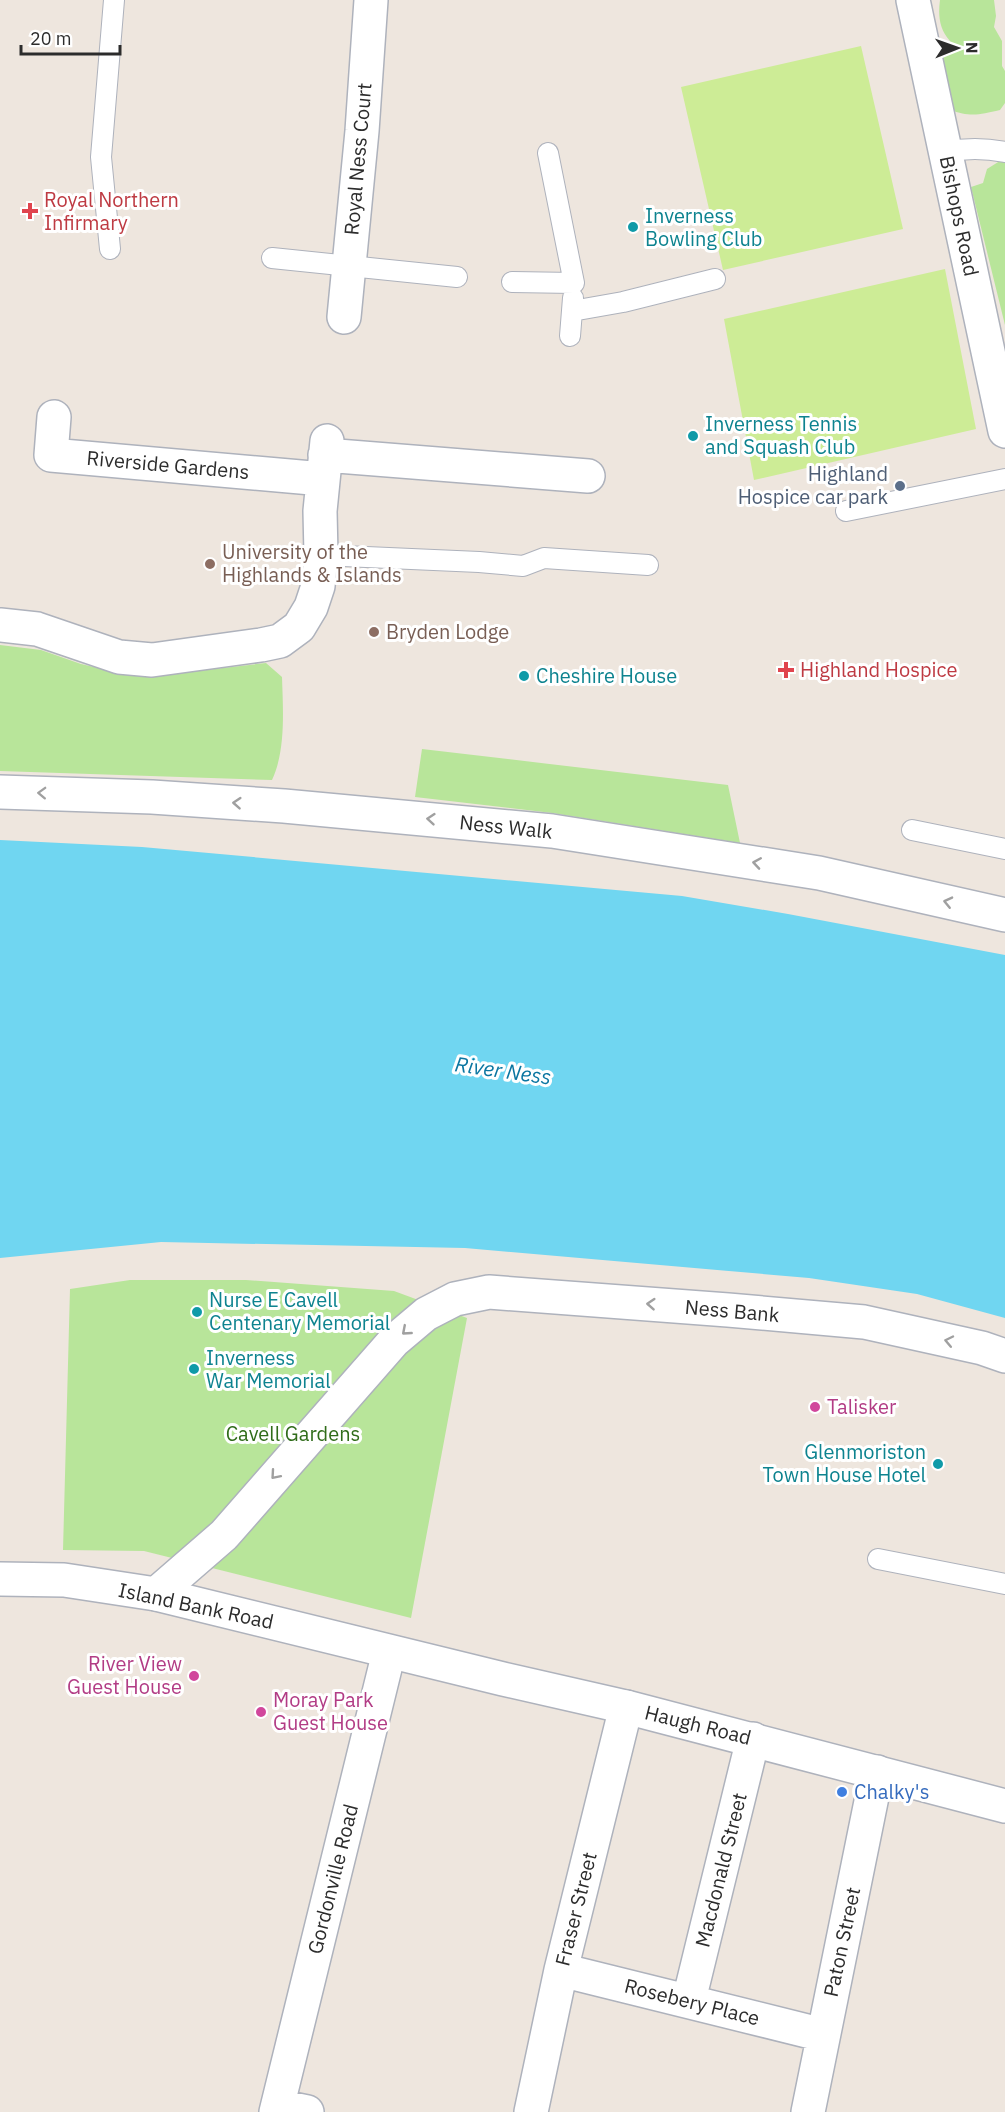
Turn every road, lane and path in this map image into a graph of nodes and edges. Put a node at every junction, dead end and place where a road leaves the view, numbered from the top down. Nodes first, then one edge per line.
1 (114, 0) edge
2 (371, 0) edge
3 (913, 0) edge
4 (945, 152) junction
5 (1005, 152) edge
6 (548, 153) dead end
7 (110, 249) dead end
8 (272, 258) dead end
9 (349, 266) junction
10 (456, 277) dead end
11 (715, 279) dead end
12 (512, 282) dead end
13 (574, 283) junction
14 (572, 311) junction
15 (345, 317) dead end
16 (570, 336) dead end
17 (54, 417) dead end
18 (1005, 431) edge
19 (325, 458) junction
20 (588, 476) dead end
21 (1005, 479) edge
22 (846, 512) dead end
23 (321, 555) junction
24 (648, 565) dead end
25 (0, 625) edge
26 (0, 792) edge
27 (912, 830) dead end
28 (1005, 849) edge
29 (1005, 915) edge
30 (1005, 1356) edge
31 (878, 1559) dead end
32 (0, 1579) edge
33 (1005, 1584) edge
34 (156, 1594) junction
35 (389, 1652) junction
36 (626, 1707) junction
37 (753, 1739) junction
38 (877, 1772) junction
39 (1005, 1806) edge
40 (561, 1970) junction
41 (689, 2000) junction
42 (823, 2035) junction
43 (287, 2110) edge
44 (531, 2112) edge
45 (808, 2112) edge

1 - 7 lane
2 - 9 street, Royal Ness Court
3 - 4 street, Bishops Road
4 - 5 lane
4 - 18 street, Bishops Road
6 - 13 lane
8 - 9 lane
9 - 10 lane
9 - 15 street, Royal Ness Court
11 - 14 lane
12 - 13 lane
13 - 14 lane
14 - 16 lane
17 - 19 street, Riverside Gardens
19 - 20 street, Riverside Gardens
19 - 23 street
21 - 22 lane
23 - 24 lane
23 - 25 street
29 -> 26 street, Ness Walk
27 - 28 lane
30 -> 34 street, Ness Bank
31 - 33 lane
32 - 34 street, Island Bank Road
34 - 35 street, Island Bank Road
35 - 36 street, Haugh Road
35 - 43 street, Gordonville Road
36 - 37 street, Haugh Road
36 - 40 street, Fraser Street
37 - 38 street, Haugh Road
37 - 41 street, Macdonald Street
38 - 39 street, Haugh Road
38 - 42 street, Paton Street
40 - 41 street, Rosebery Place
40 - 44 street, Fraser Street
41 - 42 street, Rosebery Place
42 - 45 street, Paton Street

